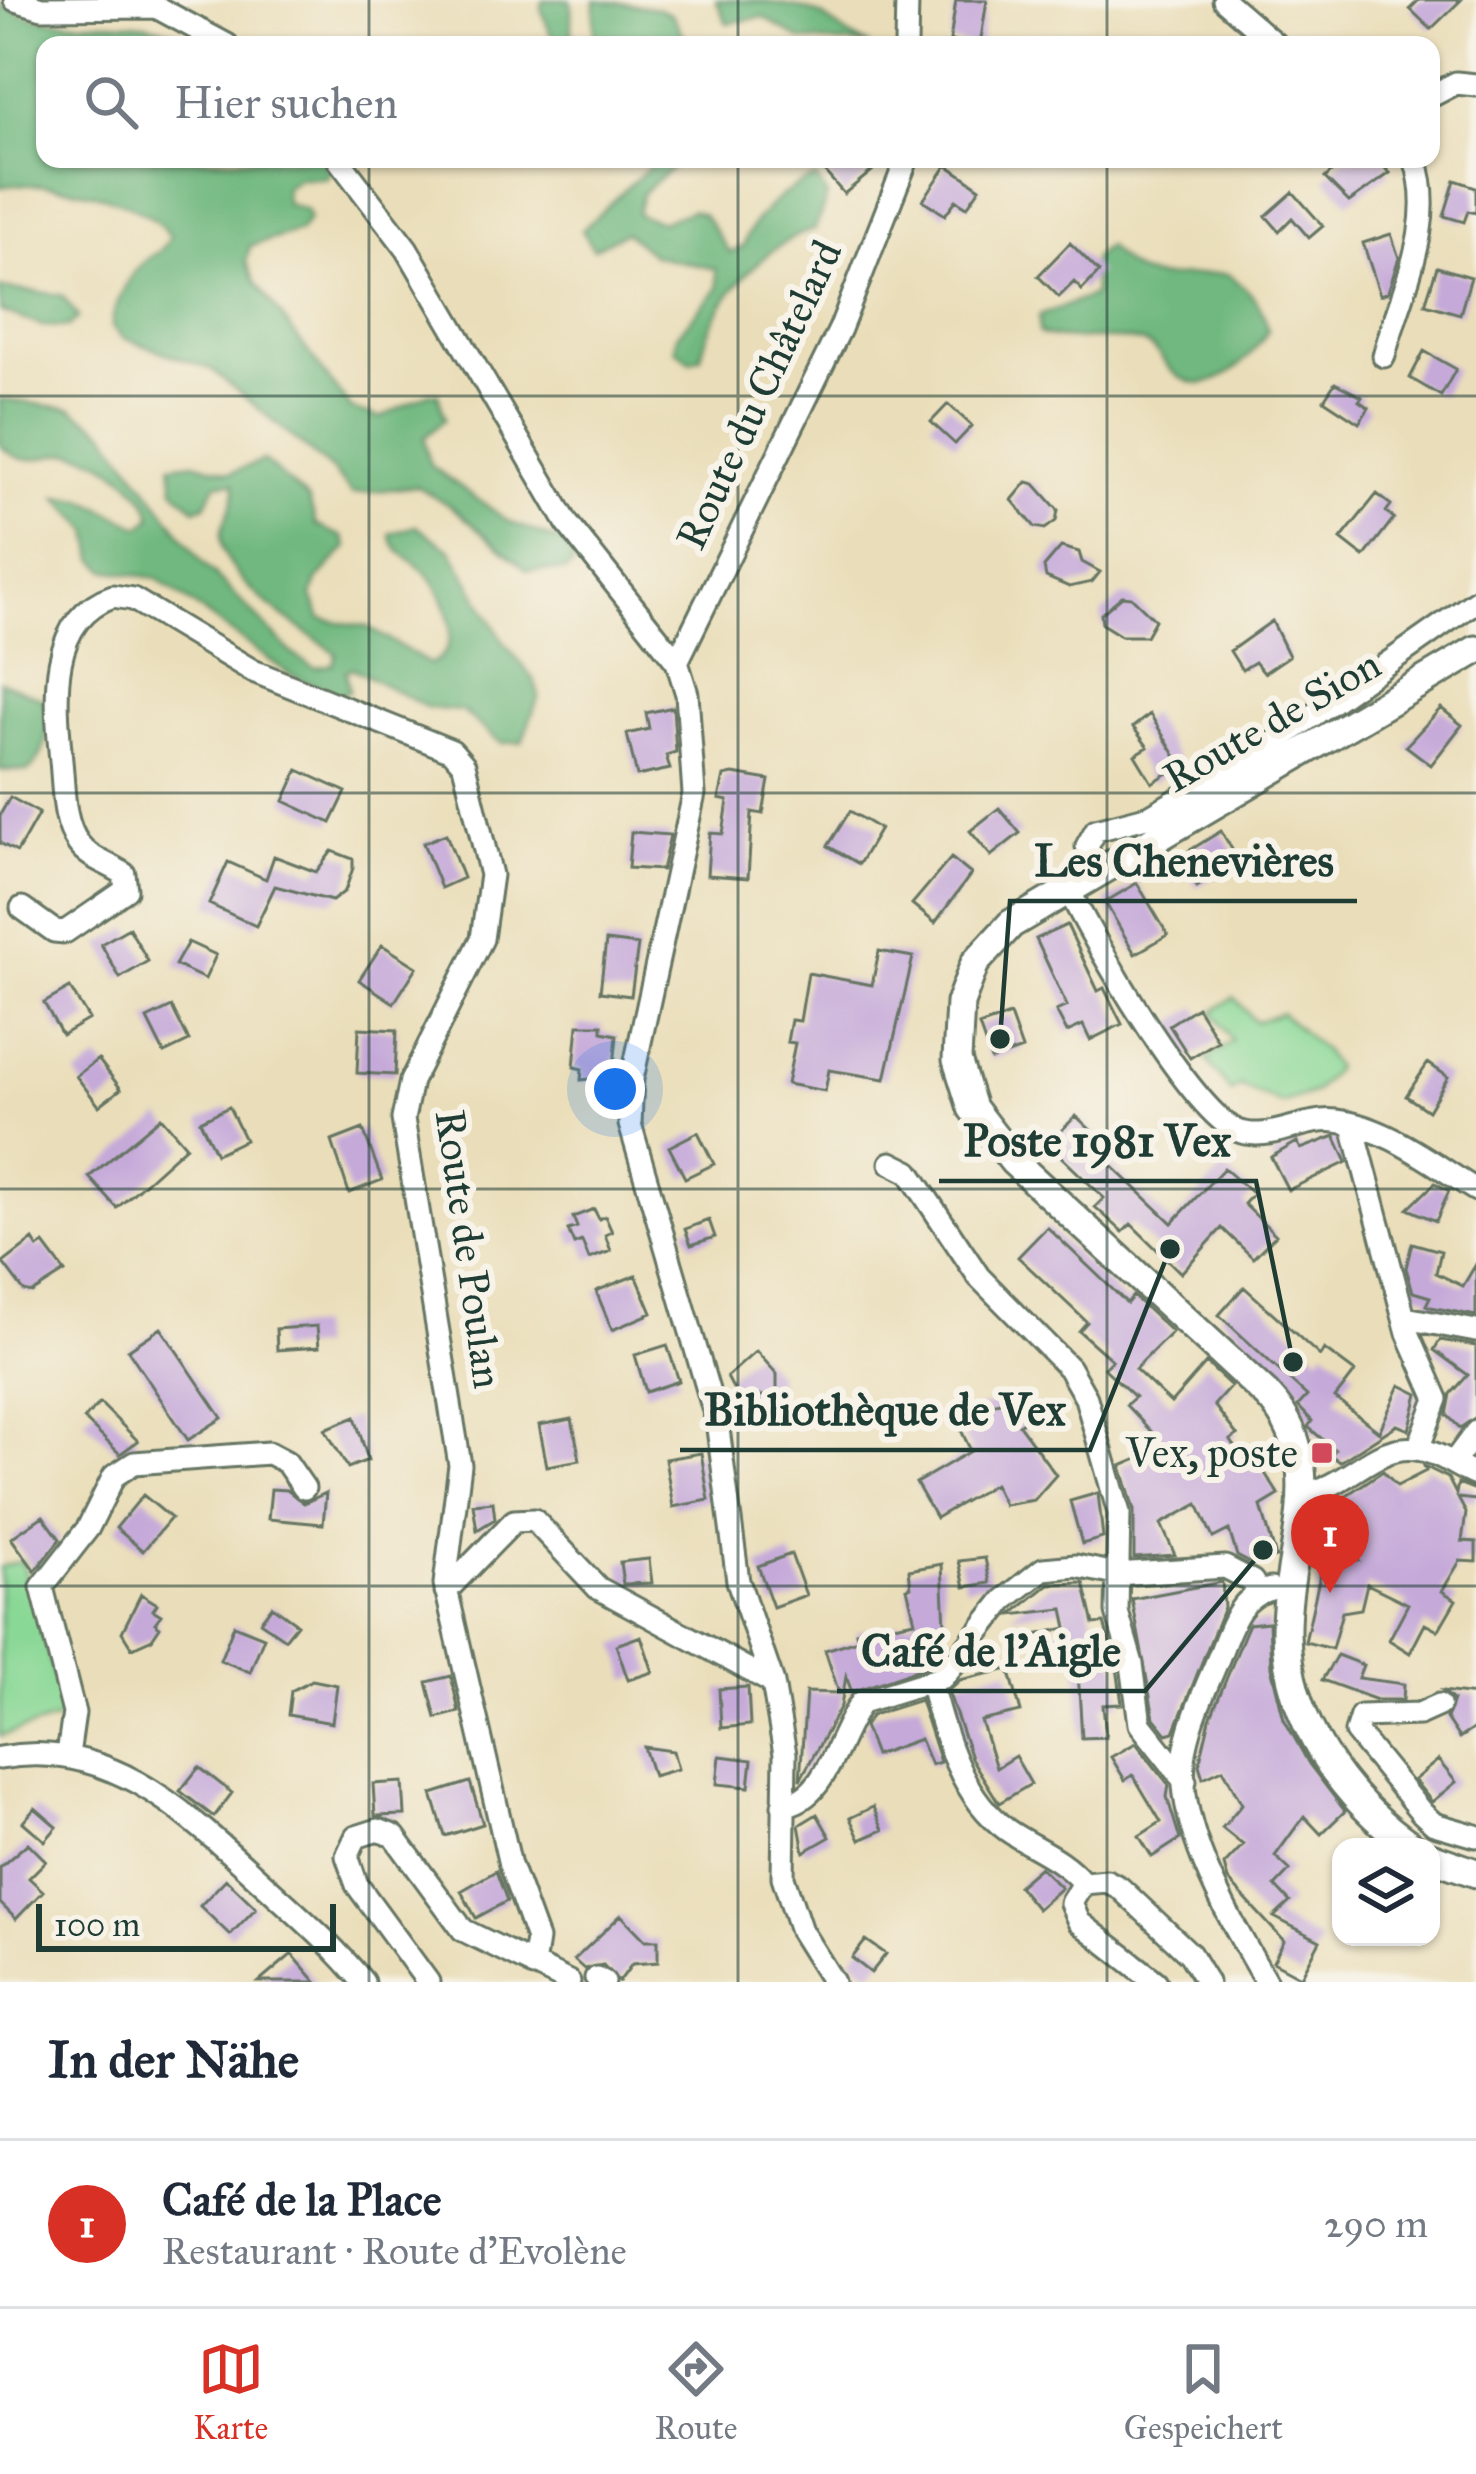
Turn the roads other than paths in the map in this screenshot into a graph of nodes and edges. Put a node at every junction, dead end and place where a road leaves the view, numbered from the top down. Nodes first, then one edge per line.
1 (15, 0) edge
2 (907, 0) edge
3 (1224, 0) edge
4 (210, 36) edge
5 (906, 36) edge
6 (1266, 36) edge
7 (1476, 85) edge
8 (1440, 91) edge
9 (345, 168) edge
10 (903, 168) edge
11 (1416, 168) edge
12 (1384, 356) dead end
13 (1476, 601) edge
14 (1476, 650) edge
15 (676, 662) junction
16 (1095, 872) junction
17 (1068, 888) junction
18 (22, 908) dead end
19 (1353, 1126) junction
20 (891, 1163) dead end
21 (1476, 1190) edge
22 (1405, 1318) junction
23 (1476, 1331) edge
24 (1476, 1432) edge
25 (1418, 1449) junction
26 (1453, 1463) junction
27 (1476, 1475) edge
28 (304, 1488) dead end
29 (1304, 1492) junction
30 (1116, 1574) junction
31 (1290, 1587) junction
32 (446, 1591) junction
33 (1259, 1592) junction
34 (773, 1684) junction
35 (931, 1684) junction
36 (1439, 1705) dead end
37 (68, 1755) junction
38 (0, 1758) edge
39 (1184, 1781) junction
40 (783, 1805) junction
41 (1476, 1836) edge
42 (1402, 1838) edge
43 (1440, 1860) edge
44 (1476, 1874) edge
45 (1083, 1883) junction
46 (533, 1966) junction
47 (363, 1982) edge
48 (428, 1982) edge
49 (568, 1982) edge
50 (832, 1982) edge
51 (1156, 1982) edge
52 (1207, 1982) edge
53 (1265, 1982) edge

1 - 4 street
2 - 5 street
3 - 6 street
7 - 8 street
9 - 15 street
10 - 15 street, Route du Châtelard
11 - 12 street
13 - 16 street
14 - 16 main road, Route de Sion
15 - 34 street
16 - 17 main road, Route de Sion
17 - 19 street
17 - 29 main road, Route de Sion
18 - 32 street, Route de Poulan
19 - 21 street
19 - 22 street
20 - 30 street
22 - 23 street
22 - 25 street
24 - 26 street
25 - 26 street
25 - 29 street
26 - 27 street
28 - 37 street
29 - 31 main road, Route de Sion
30 - 33 street
30 - 35 street
30 - 39 street
31 - 33 street
31 - 42 main road, Route de Sion
32 - 34 street
32 - 46 street, Route de Poulan
33 - 39 street
34 - 40 street
35 - 40 street
35 - 45 street
36 - 41 street
37 - 38 street
37 - 47 street
39 - 53 street
40 - 50 street
43 - 44 main road
45 - 51 street
45 - 52 street
46 - 48 street
46 - 49 street

